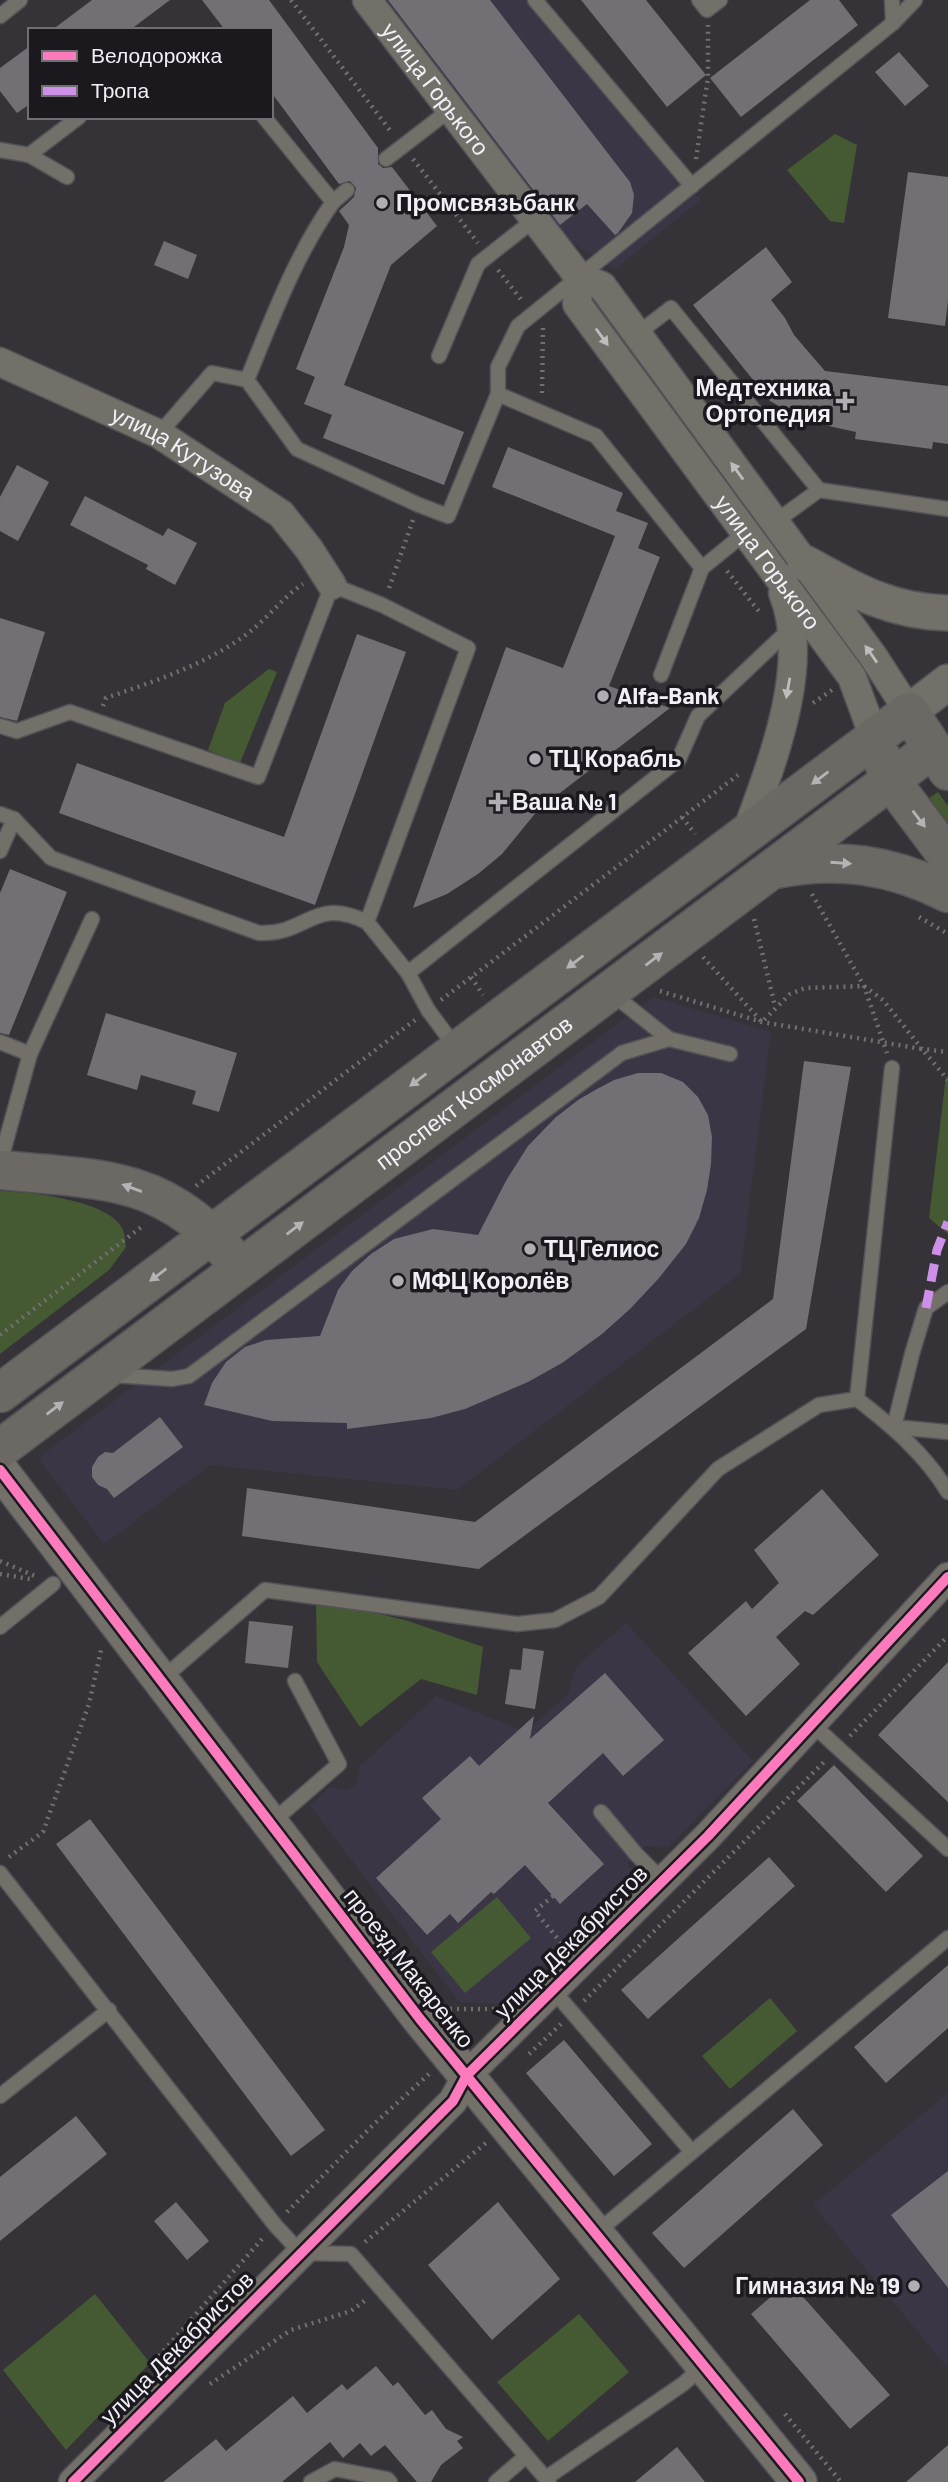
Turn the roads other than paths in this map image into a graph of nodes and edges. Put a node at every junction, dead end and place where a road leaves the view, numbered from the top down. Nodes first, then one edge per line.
1 (20, 0) edge
2 (367, 0) edge
3 (536, 0) edge
4 (720, 0) edge
5 (892, 0) edge
6 (915, 0) edge
7 (703, 5) edge
8 (0, 16) edge
9 (893, 23) junction
10 (451, 109) junction
11 (76, 119) edge
12 (266, 119) edge
13 (0, 150) edge
14 (29, 155) junction
15 (386, 159) dead end
16 (67, 177) dead end
17 (692, 186) junction
18 (347, 190) dead end
19 (333, 202) junction
20 (534, 219) junction
21 (579, 277) junction
22 (637, 334) junction
23 (439, 356) dead end
24 (0, 362) edge
25 (247, 380) junction
26 (498, 394) junction
27 (159, 434) junction
28 (819, 490) junction
29 (948, 509) edge
30 (775, 522) junction
31 (746, 533) junction
32 (702, 568) junction
33 (790, 568) junction
34 (332, 585) junction
35 (948, 613) edge
36 (785, 633) junction
37 (661, 675) dead end
38 (948, 682) edge
39 (909, 712) junction
40 (0, 726) edge
41 (874, 737) junction
42 (943, 753) edge
43 (891, 781) junction
44 (7, 816) edge
45 (746, 834) junction
46 (0, 851) edge
47 (948, 857) edge
48 (773, 869) junction
49 (948, 892) edge
50 (92, 919) dead end
51 (368, 922) junction
52 (408, 973) junction
53 (610, 992) junction
54 (668, 1039) junction
55 (0, 1042) edge
56 (458, 1050) junction
57 (30, 1054) junction
58 (730, 1054) dead end
59 (892, 1068) road end
60 (0, 1163) edge
61 (0, 1170) edge
62 (213, 1234) junction
63 (241, 1269) junction
64 (948, 1292) edge
65 (100, 1374) junction
66 (0, 1393) edge
67 (857, 1399) junction
68 (894, 1427) junction
69 (948, 1432) edge
70 (0, 1449) edge
71 (0, 1470) edge
72 (948, 1492) edge
73 (948, 1577) edge
74 (53, 1584) road end
75 (0, 1627) edge
76 (160, 1680) junction
77 (295, 1681) dead end
78 (812, 1724) junction
79 (601, 1812) dead end
80 (270, 1824) junction
81 (948, 1849) edge
82 (0, 1873) edge
83 (663, 1881) junction
84 (948, 1938) edge
85 (552, 1989) junction
86 (109, 2010) junction
87 (467, 2075) junction
88 (0, 2096) edge
89 (692, 2152) junction
90 (596, 2233) junction
91 (301, 2253) junction
92 (704, 2366) junction
93 (525, 2457) junction
94 (547, 2480) edge
95 (73, 2482) edge
96 (311, 2482) edge
97 (390, 2482) edge
98 (496, 2482) edge
99 (799, 2482) edge

1 - 8 lane
2 - 10 street, улица Горького
3 - 17 lane
4 - 7 lane
5 - 9 lane
6 - 9 lane
9 - 17 lane
10 - 15 lane
10 - 20 street, улица Горького
11 - 14 lane
12 - 19 lane
13 - 14 lane
14 - 16 lane
17 - 21 lane
18 - 19 lane
19 - 25 lane
20 - 21 street, улица Горького
20 - 23 lane
21 - 22 street, улица Горького
21 - 26 lane
21 -> 31 street, улица Горького
22 - 28 lane
30 -> 22 street, улица Горького
24 - 27 street, улица Кутузова
25 - 26 lane
25 - 27 lane
26 - 32 lane
27 - 34 street, улица Кутузова
28 - 29 lane
28 - 30 lane
30 - 33 street, улица Горького
31 - 32 lane
31 - 33 street, улица Горького
32 - 37 lane
33 - 35 street
33 - 36 street
39 -> 33 street, улица Горького
33 - 41 street, улица Горького
34 - 40 lane
34 - 51 lane
36 -> 45 street
36 - 52 lane
38 - 39 street, проспект Космонавтов
39 - 41 main road, проспект Космонавтов
39 - 42 main road, улица Горького
41 - 43 main road, улица Горького
41 -> 45 main road, проспект Космонавтов
42 - 43 main road, проспект Космонавтов
43 -> 47 main road, улица Горького
43 - 48 main road, проспект Космонавтов
44 - 46 lane
44 - 51 lane
45 -> 56 main road, проспект Космонавтов
48 -> 49 main road
53 -> 48 main road, проспект Космонавтов
50 - 57 lane
51 - 52 lane
52 - 56 lane
53 - 54 lane
63 -> 53 main road, проспект Космонавтов
54 - 58 lane
54 - 65 lane
55 - 57 lane
56 -> 62 main road, проспект Космонавтов
57 - 60 lane
59 - 67 lane
62 -> 61 main road
62 - 63 main road
62 -> 66 main road, проспект Космонавтов
63 - 65 main road, проспект Космонавтов
64 - 68 lane
70 -> 65 main road, проспект Космонавтов
67 - 68 lane
67 - 76 lane
68 - 69 lane
68 - 72 lane
71 - 76 street, проезд Макаренко
73 - 78 street, улица Декабристов
74 - 75 lane
76 - 80 street, проезд Макаренко
77 - 80 lane
78 - 81 lane
78 - 83 street, улица Декабристов
79 - 83 lane
80 - 87 street, проезд Макаренко
82 - 86 lane
83 - 85 street, улица Декабристов
84 - 89 lane
85 - 87 street, улица Декабристов
85 - 89 lane
86 - 88 lane
86 - 91 lane
87 - 90 street, проезд Макаренко
87 - 91 street, улица Декабристов
89 - 90 lane
90 - 92 street, проезд Макаренко
91 - 93 lane
91 - 95 street, улица Декабристов
92 - 94 lane
92 - 99 street, проезд Макаренко
93 - 94 lane
93 - 98 lane
96 - 97 lane

